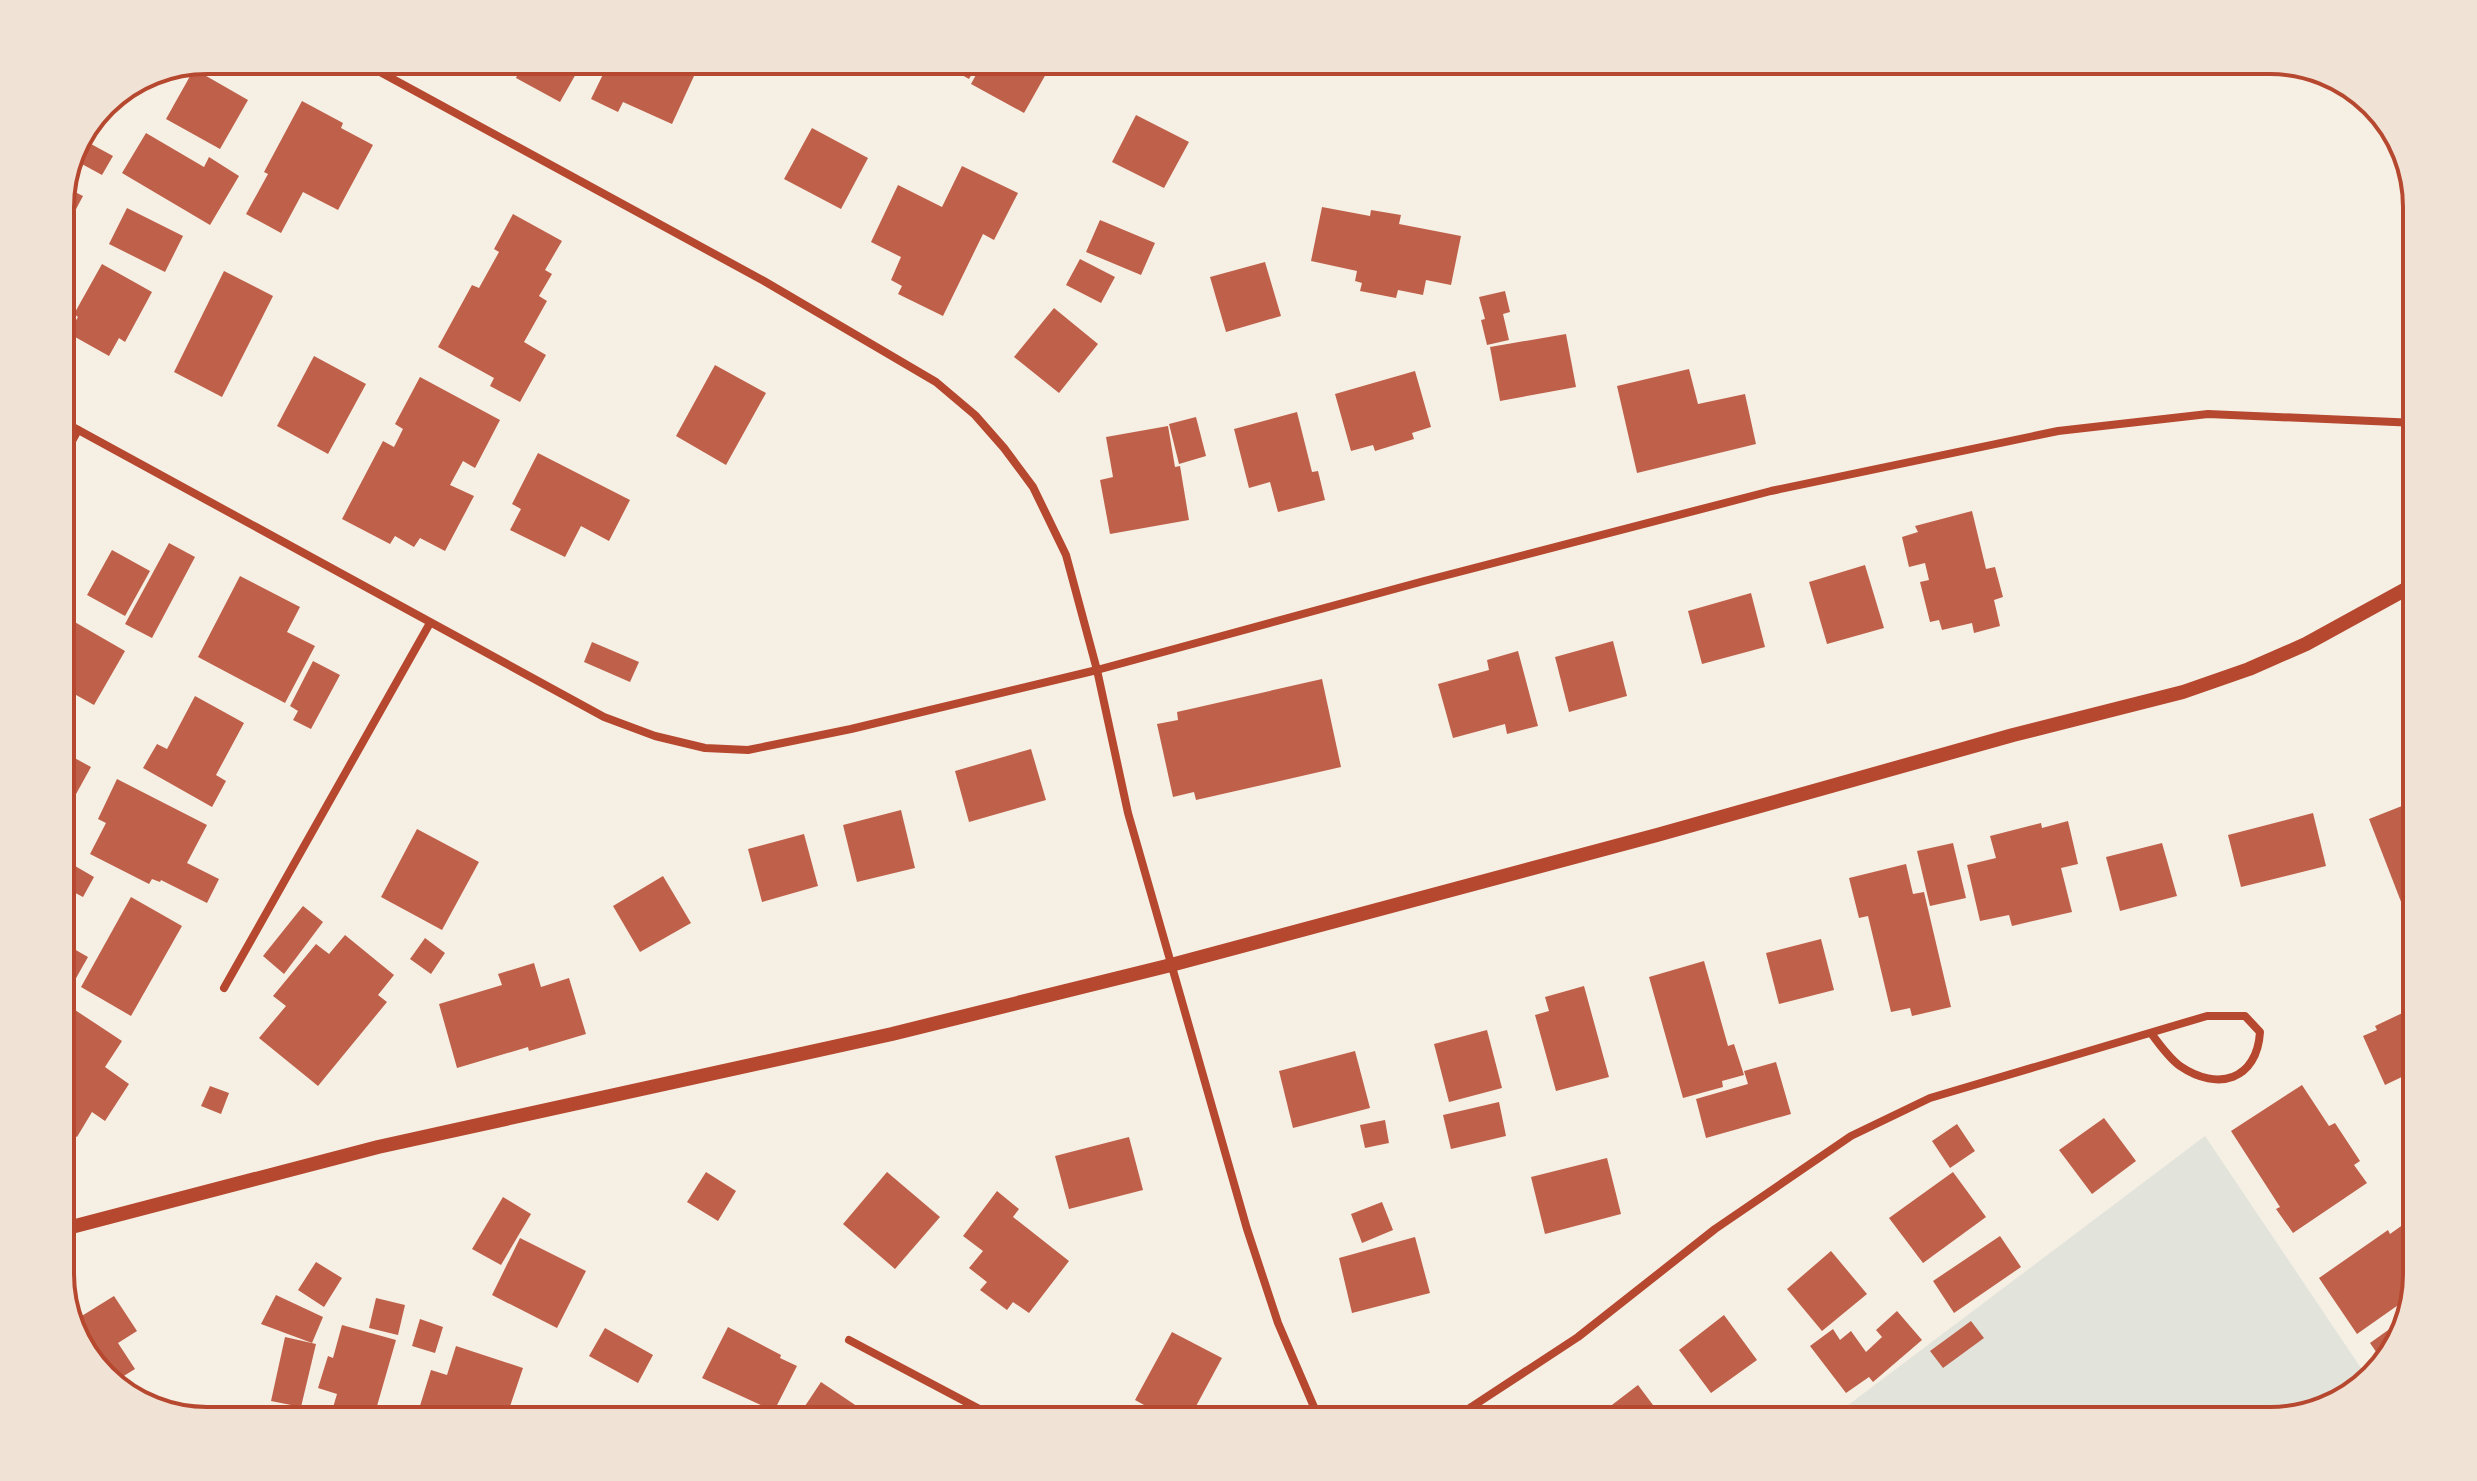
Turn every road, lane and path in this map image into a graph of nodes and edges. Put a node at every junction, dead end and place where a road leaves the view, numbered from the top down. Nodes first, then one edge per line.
1 (384, 74) edge
2 (2403, 422) edge
3 (74, 428) edge
4 (78, 430) junction
5 (74, 437) edge
6 (2403, 591) edge
7 (430, 623) junction
8 (1097, 670) junction
9 (1171, 965) junction
10 (224, 988) dead end
11 (2151, 1033) junction
12 (74, 1226) edge
13 (849, 1340) dead end
14 (976, 1407) edge
15 (1314, 1407) edge
16 (1471, 1407) edge

1 - 8 street
2 - 8 street
3 - 4 street
4 - 5 street
4 - 7 street
6 - 9 street
7 - 8 street
7 - 10 street
8 - 9 street
9 - 12 street
9 - 15 street
11 - 11 street
11 - 16 street
13 - 14 street

